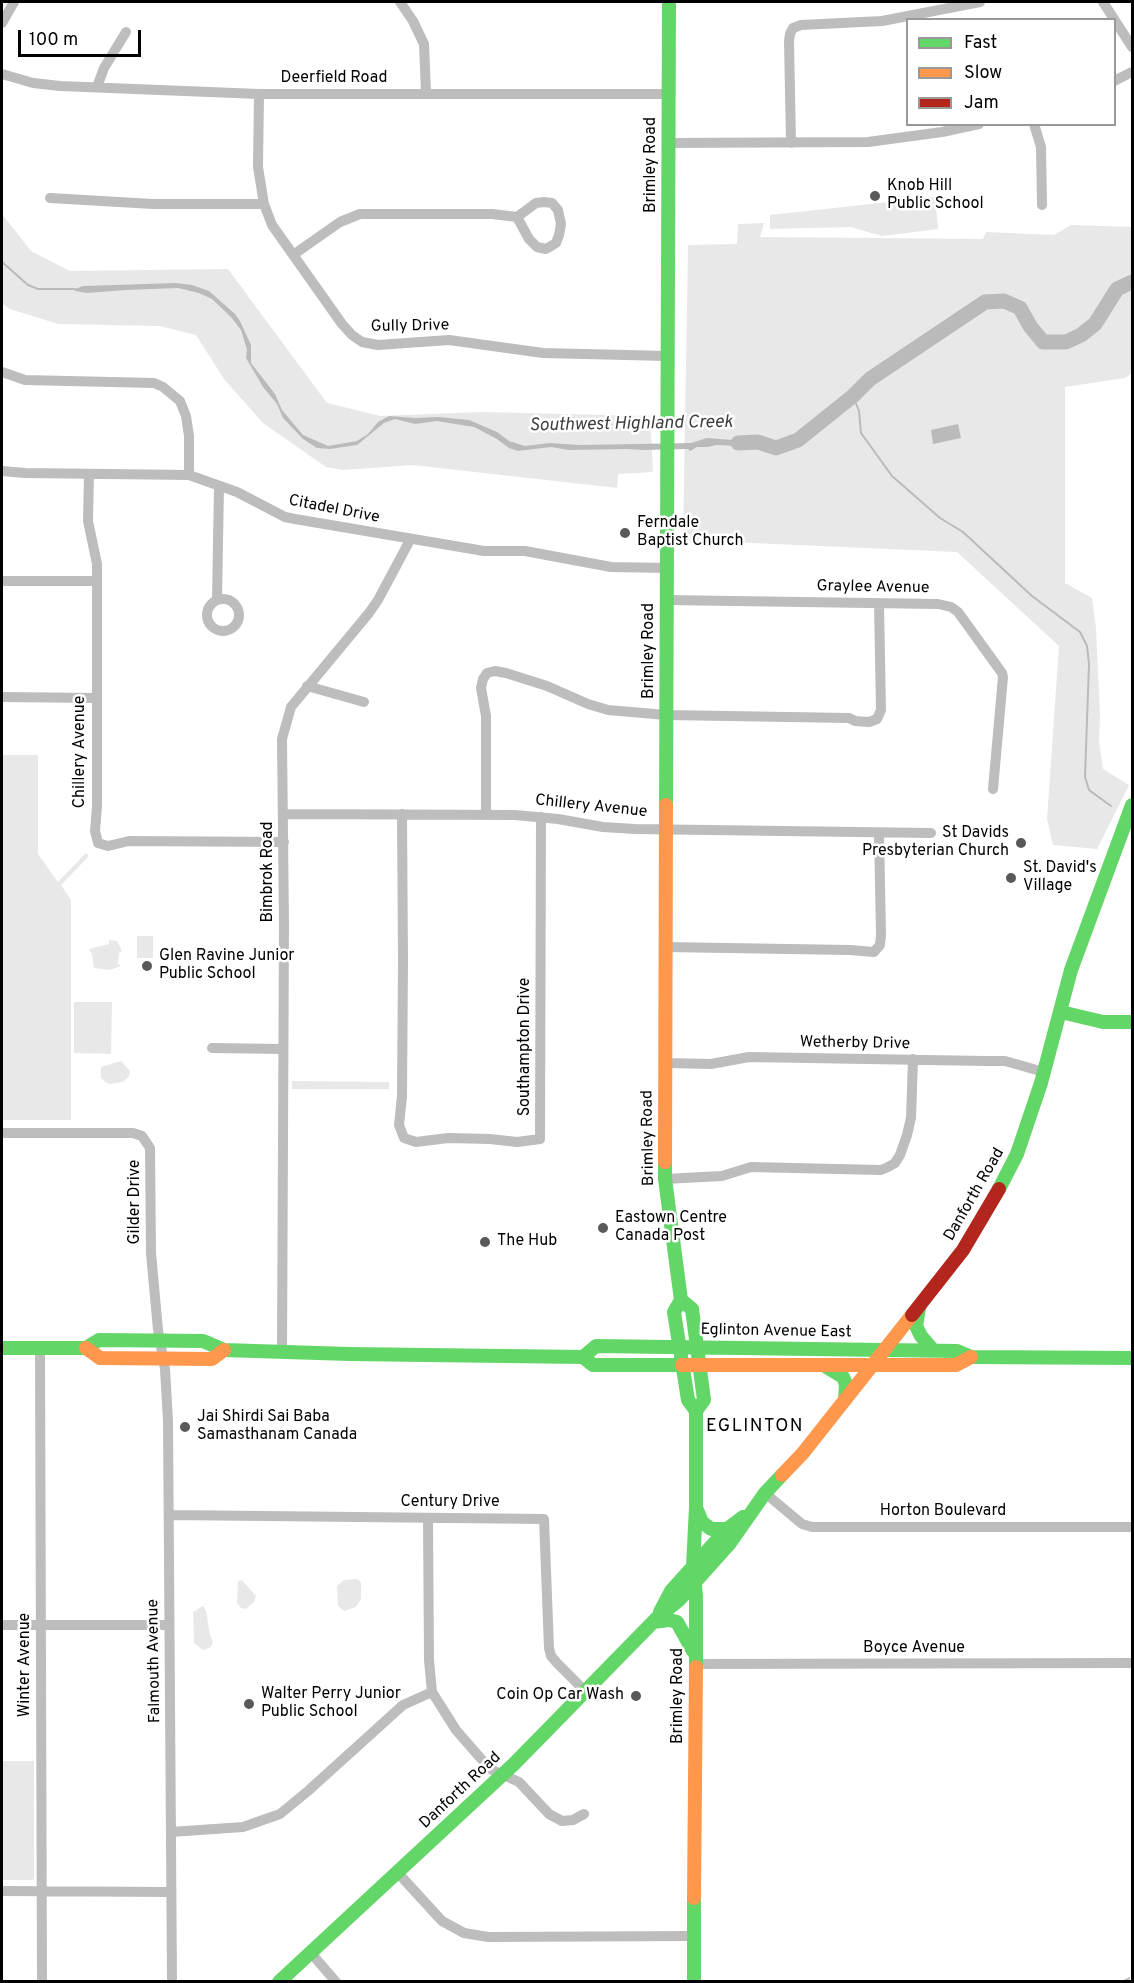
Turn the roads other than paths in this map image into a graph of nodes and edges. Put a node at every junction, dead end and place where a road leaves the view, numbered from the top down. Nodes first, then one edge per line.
1 (14, 2) edge
2 (669, 2) edge
3 (980, 2) edge
4 (1103, 2) edge
5 (405, 3) edge
6 (1113, 18) edge
7 (1116, 22) edge
8 (2, 23) edge
9 (126, 32) dead end
10 (1132, 47) edge
11 (1132, 72) edge
12 (2, 74) edge
13 (1116, 80) edge
14 (97, 87) junction
15 (426, 93) junction
16 (259, 94) junction
17 (669, 94) junction
18 (970, 126) edge
19 (1035, 126) edge
20 (668, 143) junction
21 (790, 143) junction
22 (50, 198) dead end
23 (264, 204) junction
24 (1042, 205) dead end
25 (517, 217) junction
26 (293, 255) junction
27 (667, 356) junction
28 (2, 372) edge
29 (2, 471) edge
30 (89, 474) junction
31 (189, 475) junction
32 (219, 486) junction
33 (410, 540) junction
34 (667, 568) junction
35 (2, 581) edge
36 (96, 581) junction
37 (217, 600) dead end
38 (666, 600) junction
39 (879, 604) junction
40 (306, 686) junction
41 (2, 697) edge
42 (97, 698) junction
43 (364, 702) dead end
44 (666, 715) junction
45 (993, 789) dead end
46 (1132, 805) edge
47 (284, 814) junction
48 (402, 814) junction
49 (486, 814) junction
50 (541, 817) junction
51 (666, 829) junction
52 (879, 833) junction
53 (932, 834) dead end
54 (284, 842) junction
55 (665, 947) junction
56 (1060, 1012) junction
57 (1132, 1022) edge
58 (212, 1048) dead end
59 (283, 1049) junction
60 (913, 1059) junction
61 (664, 1063) junction
62 (1044, 1072) junction
63 (2, 1133) edge
64 (665, 1179) junction
65 (681, 1300) junction
66 (919, 1308) junction
67 (160, 1340) junction
68 (680, 1347) junction
69 (2, 1348) edge
70 (40, 1348) junction
71 (86, 1348) junction
72 (697, 1348) junction
73 (224, 1350) junction
74 (886, 1350) junction
75 (933, 1350) junction
76 (282, 1352) junction
77 (583, 1357) junction
78 (971, 1357) junction
79 (163, 1358) junction
80 (1132, 1358) edge
81 (682, 1365) junction
82 (699, 1365) junction
83 (822, 1365) junction
84 (874, 1365) junction
85 (845, 1400) junction
86 (696, 1411) junction
87 (765, 1493) junction
88 (696, 1508) junction
89 (752, 1510) junction
90 (169, 1515) junction
91 (428, 1519) junction
92 (1132, 1527) edge
93 (727, 1529) junction
94 (693, 1566) junction
95 (695, 1582) junction
96 (655, 1620) junction
97 (2, 1625) edge
98 (41, 1625) junction
99 (169, 1625) junction
100 (695, 1660) junction
101 (1132, 1664) edge
102 (585, 1691) junction
103 (432, 1692) junction
104 (502, 1775) junction
105 (584, 1814) dead end
106 (171, 1832) junction
107 (398, 1873) junction
108 (2, 1892) edge
109 (42, 1892) junction
110 (171, 1892) junction
111 (694, 1936) junction
112 (310, 1953) junction
113 (42, 1982) edge
114 (172, 1982) edge
115 (279, 1982) edge
116 (336, 1982) edge
117 (694, 1982) edge

1 - 8 street
2 - 17 main road, Brimley Road
3 - 21 street
4 - 6 street
5 - 15 street
7 - 10 street
9 - 14 street
11 - 13 street
12 - 14 street, Deerfield Road
14 - 16 street, Deerfield Road
15 - 16 street, Deerfield Road
15 - 17 street, Deerfield Road
16 - 23 street, Gully Drive
17 - 20 main road, Brimley Road
18 - 21 street
19 - 24 street
20 - 21 street
20 - 27 main road, Brimley Road
22 - 23 street
23 - 26 street, Gully Drive
25 - 25 street
25 - 26 street
26 - 27 street, Gully Drive
27 - 34 main road, Brimley Road
28 - 31 street
29 - 30 street, Citadel Drive
30 - 31 street, Citadel Drive
30 - 36 street, Chillery Avenue
31 - 32 street, Citadel Drive
32 - 33 street, Citadel Drive
32 - 37 street
33 - 34 street, Citadel Drive
33 - 40 street, Bimbrok Road
34 - 38 main road, Brimley Road
35 - 36 street
36 - 42 street, Chillery Avenue
38 - 39 street, Graylee Avenue
38 - 44 main road, Brimley Road
39 - 44 street
39 - 45 street, Graylee Avenue
40 - 43 street
40 - 47 street, Bimbrok Road
41 - 42 street
42 - 54 street, Chillery Avenue
44 - 49 street
44 - 51 main road, Brimley Road
46 - 56 main road, Danforth Road
47 - 48 street, Chillery Avenue
47 - 54 street, Bimbrok Road
48 - 49 street, Chillery Avenue
48 - 50 street, Southampton Drive
49 - 50 street, Chillery Avenue
50 - 51 street, Chillery Avenue
51 - 52 street, Chillery Avenue
51 - 55 main road, Brimley Road
52 - 53 street, Chillery Avenue
52 - 55 street
54 - 59 street, Bimbrok Road
55 - 61 main road, Brimley Road
56 - 57 main road
56 - 62 main road, Danforth Road
58 - 59 street
59 - 76 street, Bimbrok Road
60 - 61 street, Wetherby Drive
60 - 62 street, Wetherby Drive
60 - 64 street
61 - 64 main road, Brimley Road
62 - 66 main road, Danforth Road
63 - 67 street, Gilder Drive
64 - 65 main road, Brimley Road
65 - 68 main road, Brimley Road
65 - 72 main road, Brimley Road
66 - 74 main road, Danforth Road
66 - 75 main road
67 - 71 main road, Eglinton Avenue East
67 - 73 main road, Eglinton Avenue East
67 - 79 street, Falmouth Avenue
68 - 72 main road, Eglinton Avenue East
68 - 77 main road, Eglinton Avenue East
68 - 81 main road, Brimley Road
69 - 70 main road, Eglinton Avenue East
70 - 71 main road, Eglinton Avenue East
70 - 98 street, Winter Avenue
71 - 79 main road, Eglinton Avenue East
72 - 74 main road, Eglinton Avenue East
72 - 82 main road, Brimley Road
73 - 76 main road, Eglinton Avenue East
73 - 79 main road, Eglinton Avenue East
74 - 75 main road, Eglinton Avenue East
74 - 84 main road, Danforth Road
75 - 78 main road, Eglinton Avenue East
76 - 77 main road, Eglinton Avenue East
77 - 81 main road, Eglinton Avenue East
78 - 80 main road, Eglinton Avenue East
78 - 84 main road, Eglinton Avenue East
79 - 90 street, Falmouth Avenue
81 - 82 main road, Eglinton Avenue East
81 - 86 main road, Brimley Road
82 - 83 main road, Eglinton Avenue East
82 - 86 main road, Brimley Road
83 - 84 main road, Eglinton Avenue East
83 - 85 main road
84 - 85 main road, Danforth Road
85 - 87 main road, Danforth Road
86 - 88 main road, Brimley Road
87 - 89 main road, Danforth Road
87 - 92 street, Horton Boulevard
88 - 93 main road
88 - 94 main road, Brimley Road
89 - 93 main road, Danforth Road
89 - 95 main road, Danforth Road
90 - 91 street, Century Drive
90 - 99 street, Falmouth Avenue
91 - 102 street, Century Drive
91 - 103 street
93 - 94 main road, Danforth Road
94 - 95 main road, Brimley Road
94 - 96 main road, Danforth Road
95 - 96 main road, Danforth Road
95 - 100 main road, Brimley Road
96 - 100 main road
96 - 102 main road, Danforth Road
97 - 98 street
98 - 99 street
98 - 109 street, Winter Avenue
99 - 106 street, Falmouth Avenue
100 - 101 street, Boyce Avenue
100 - 111 main road, Brimley Road
102 - 104 main road, Danforth Road
103 - 104 street
103 - 106 street
104 - 105 street
104 - 107 main road, Danforth Road
106 - 110 street, Falmouth Avenue
107 - 111 street
107 - 112 main road, Danforth Road
108 - 109 street
109 - 110 street
109 - 113 street, Winter Avenue
110 - 114 street, Falmouth Avenue
111 - 117 main road, Brimley Road
112 - 115 main road, Danforth Road
112 - 116 street

